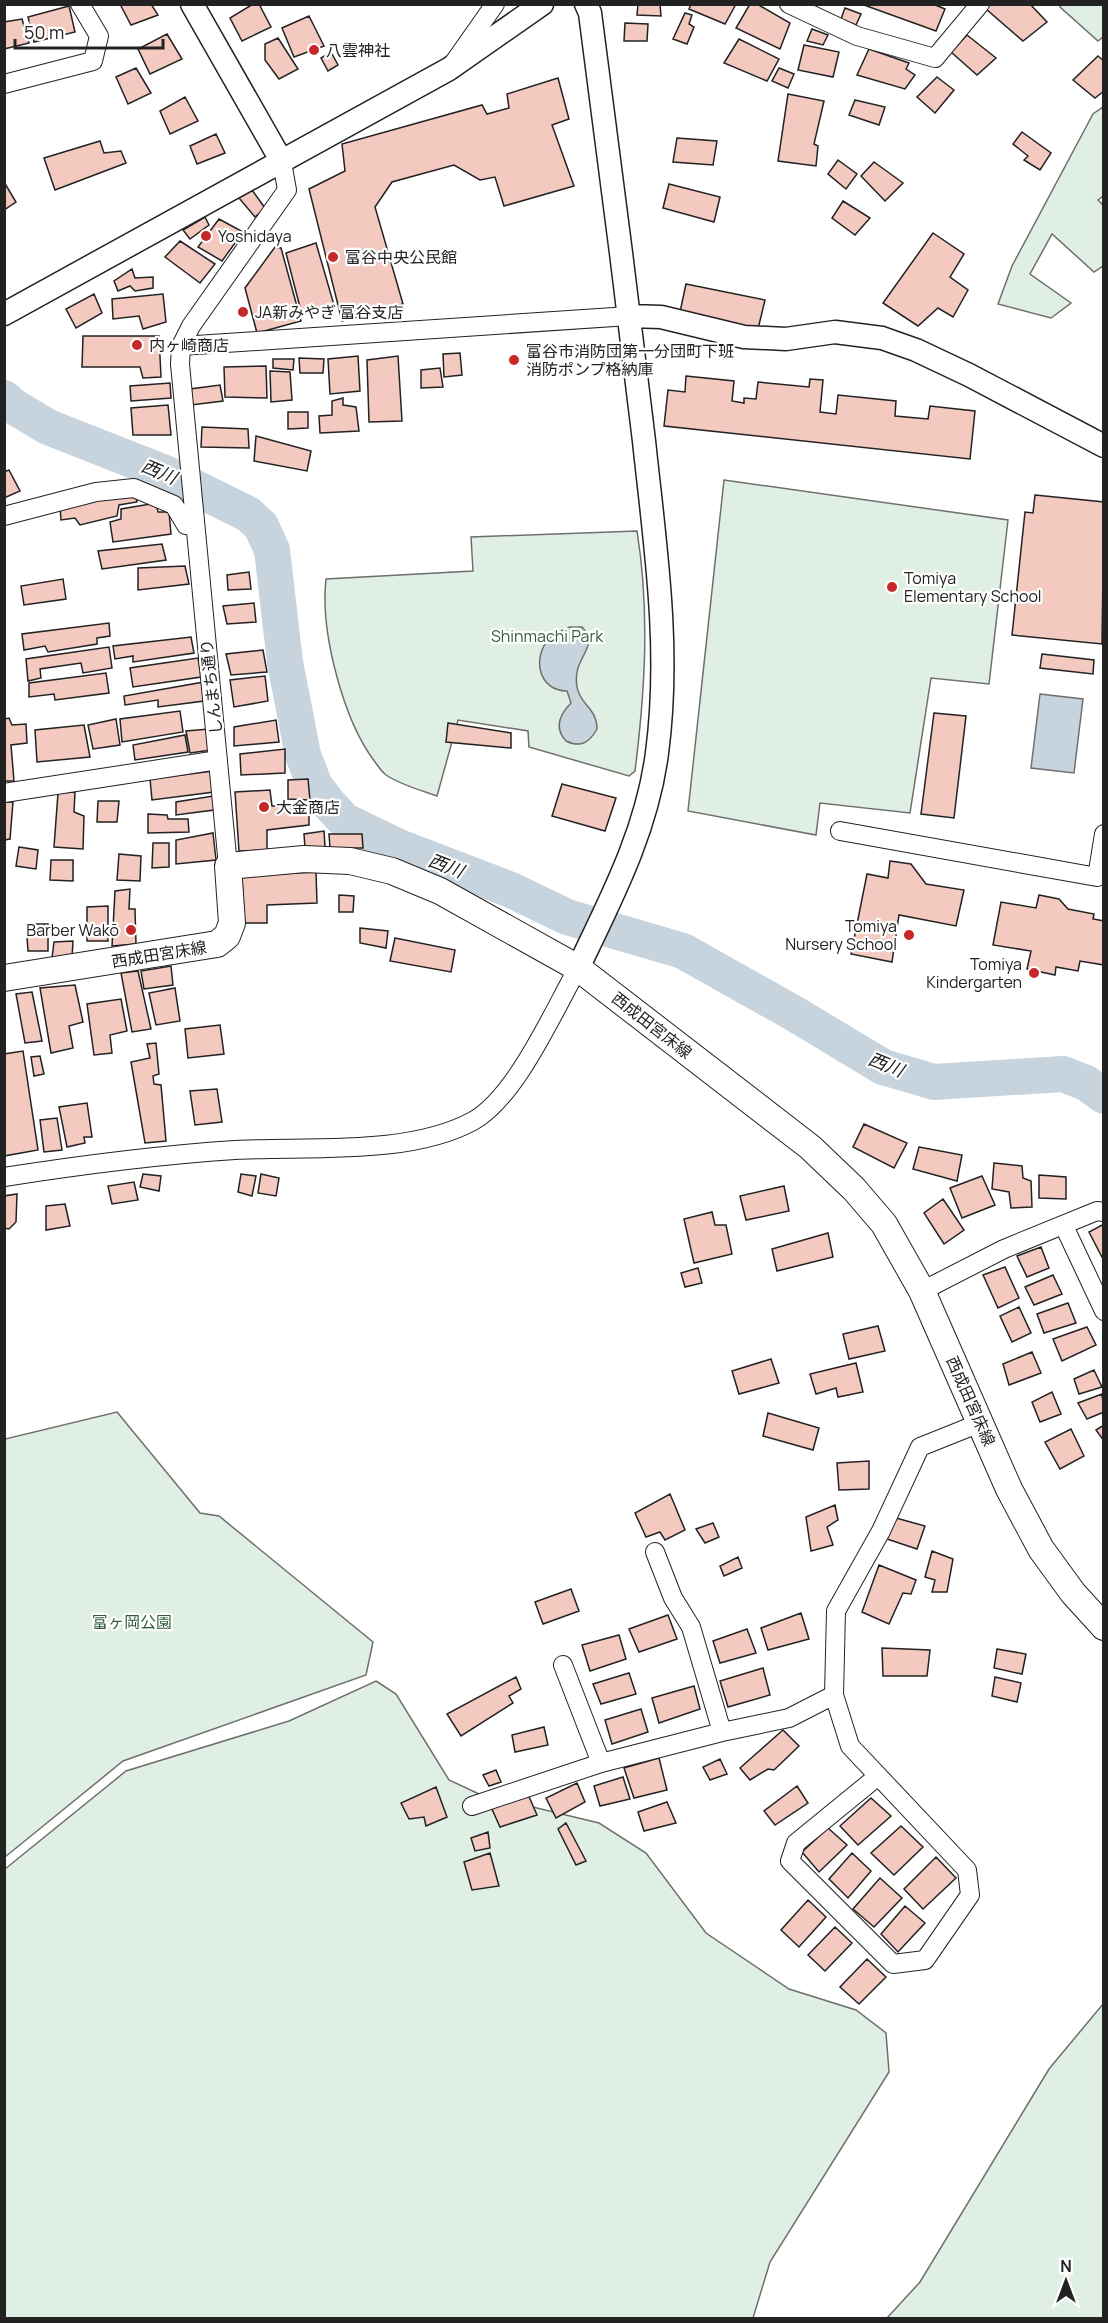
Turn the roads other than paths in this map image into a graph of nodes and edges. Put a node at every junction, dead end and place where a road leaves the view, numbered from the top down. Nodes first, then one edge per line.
1 (80, 4) edge
2 (192, 4) edge
3 (495, 4) edge
4 (542, 4) edge
5 (586, 4) edge
6 (789, 4) edge
7 (980, 4) edge
8 (449, 69) junction
9 (4, 84) edge
10 (282, 162) junction
11 (4, 314) edge
12 (629, 316) junction
13 (181, 346) junction
14 (1104, 446) edge
15 (4, 516) edge
16 (194, 517) junction
17 (218, 760) junction
18 (4, 793) edge
19 (840, 831) dead end
20 (1104, 834) edge
21 (228, 866) junction
22 (582, 958) junction
23 (4, 978) edge
24 (4, 1177) edge
25 (1104, 1212) edge
26 (1065, 1226) junction
27 (922, 1291) junction
28 (1104, 1311) edge
29 (980, 1423) junction
30 (655, 1552) dead end
31 (1104, 1627) edge
32 (563, 1665) dead end
33 (834, 1695) junction
34 (722, 1732) junction
35 (601, 1763) junction
36 (878, 1776) junction
37 (472, 1806) dead end

1 - 9 street
2 - 10 street
3 - 8 street
4 - 8 street
5 - 12 street
6 - 7 street
8 - 10 street
10 - 11 street
10 - 13 street
12 - 13 street
12 - 14 street
12 - 22 street
13 - 16 street, しんまち通り
15 - 16 street
16 - 17 street, しんまち通り
17 - 18 street
17 - 21 street, しんまち通り
19 - 20 street
21 - 22 main road, 西成田宮床線
21 - 23 main road, 西成田宮床線
22 - 24 street
22 - 27 main road, 西成田宮床線
25 - 26 street
26 - 27 street
26 - 28 street
27 - 29 main road, 西成田宮床線
29 - 31 main road, 西成田宮床線
29 - 33 street
30 - 34 street
32 - 35 street
33 - 34 street
33 - 36 street
34 - 35 street
35 - 37 street
36 - 36 street

